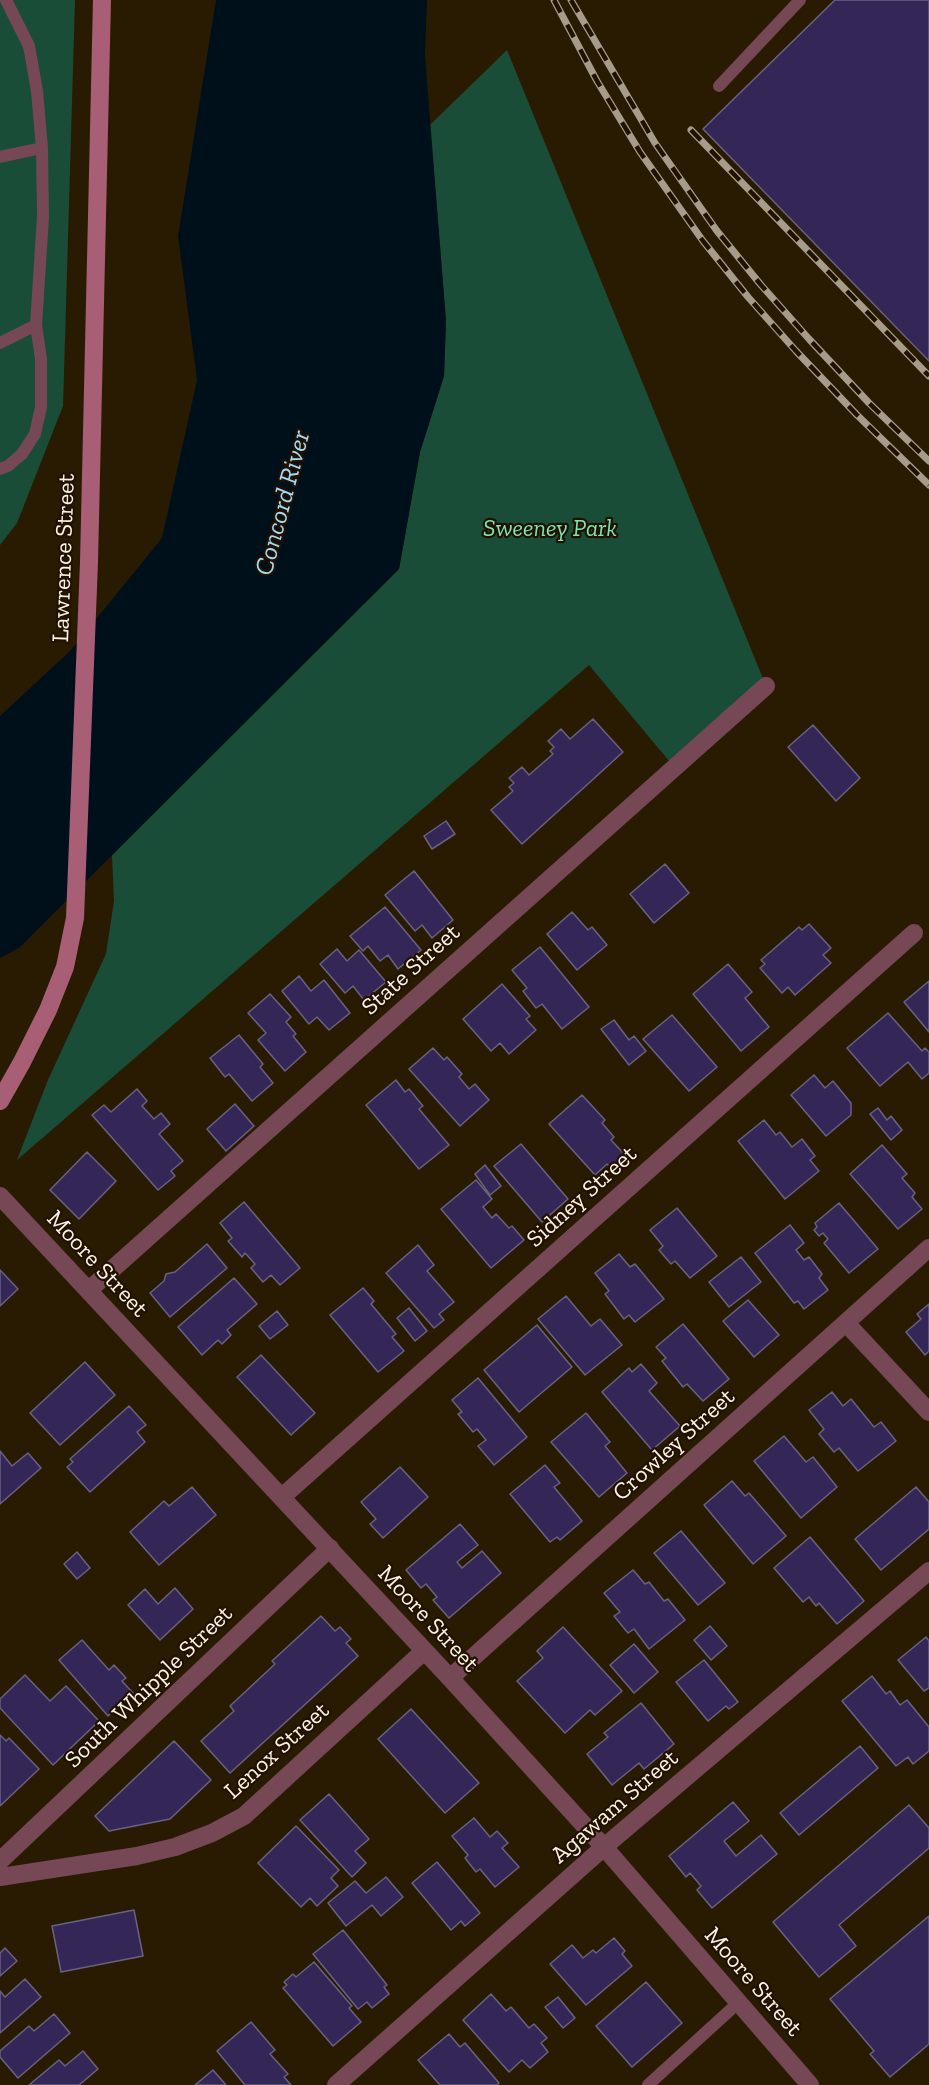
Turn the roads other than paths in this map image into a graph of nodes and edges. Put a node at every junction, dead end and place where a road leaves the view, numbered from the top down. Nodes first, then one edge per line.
1 (6, 0) edge
2 (102, 0) edge
3 (800, 0) edge
4 (719, 86) dead end
5 (42, 148) junction
6 (0, 157) edge
7 (36, 325) junction
8 (0, 343) edge
9 (0, 470) edge
10 (766, 686) dead end
11 (914, 933) dead end
12 (0, 1101) edge
13 (0, 1196) edge
14 (929, 1248) edge
15 (88, 1290) junction
16 (846, 1323) junction
17 (929, 1412) edge
18 (282, 1497) junction
19 (330, 1548) junction
20 (929, 1571) edge
21 (424, 1651) junction
22 (450, 1678) junction
23 (604, 1847) junction
24 (0, 1862) edge
25 (0, 1877) edge
26 (739, 2002) junction
27 (336, 2085) edge
28 (648, 2085) edge
29 (810, 2085) edge

1 - 5 lane
2 - 12 main road, Lawrence Street
3 - 4 lane
5 - 6 lane
5 - 7 lane
7 - 8 lane
7 - 9 lane
10 - 15 street, State Street
11 - 18 street, Sidney Street
13 - 15 street, Moore Street
14 - 16 street, Crowley Street
15 - 18 street, Moore Street
16 - 17 street
16 - 22 street, Crowley Street
18 - 19 street, Moore Street
19 - 21 street, Moore Street
19 - 24 street, South Whipple Street
20 - 23 street, Agawam Street
21 - 22 street, Moore Street
21 - 25 street, Lenox Street
22 - 23 street, Moore Street
23 - 26 street, Moore Street
23 - 27 street, Agawam Street
26 - 28 lane
26 - 29 street, Moore Street

